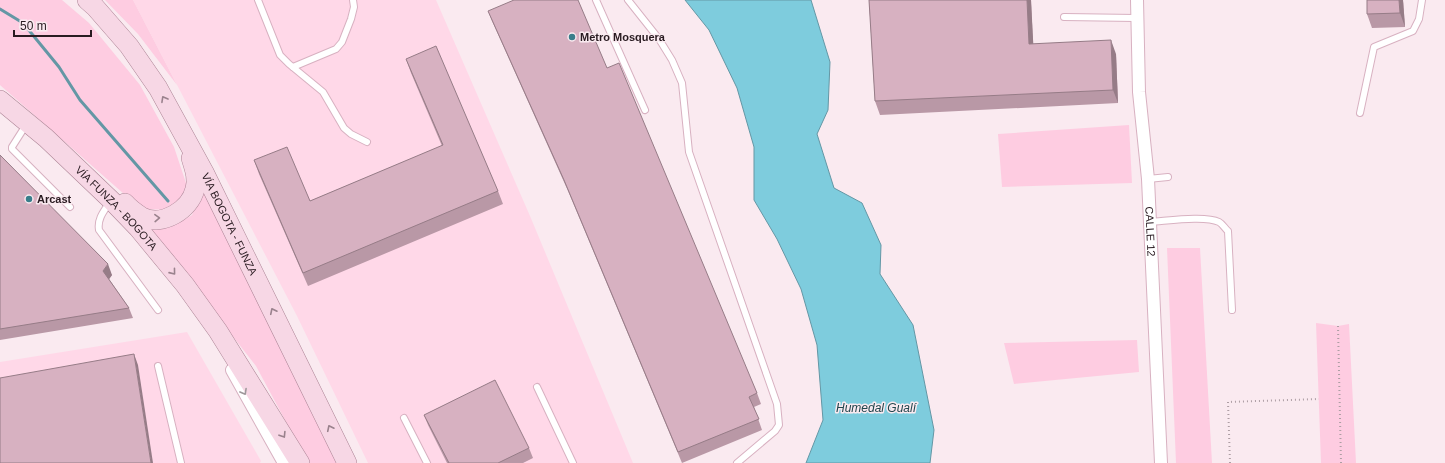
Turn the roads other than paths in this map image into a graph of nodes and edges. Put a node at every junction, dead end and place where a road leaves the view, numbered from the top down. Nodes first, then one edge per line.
1 (258, 0) edge
2 (353, 0) edge
3 (596, 0) edge
4 (628, 0) edge
5 (1137, 0) edge
6 (1422, 0) edge
7 (90, 2) edge
8 (1064, 17) dead end
9 (1136, 18) junction
10 (293, 67) junction
11 (645, 110) dead end
12 (13, 112) edge
13 (1360, 113) dead end
14 (183, 133) junction
15 (367, 142) dead end
16 (1168, 177) dead end
17 (1148, 179) junction
18 (111, 200) junction
19 (70, 207) dead end
20 (1150, 222) junction
21 (158, 310) dead end
22 (1232, 310) dead end
23 (218, 331) junction
24 (158, 366) dead end
25 (537, 387) dead end
26 (404, 418) dead end
27 (181, 463) edge
28 (284, 463) edge
29 (300, 463) edge
30 (347, 463) edge
31 (427, 463) edge
32 (573, 463) edge
33 (737, 463) edge
34 (1161, 463) edge

1 - 10 lane
2 - 10 lane
3 - 11 lane
4 - 33 lane
5 - 9 street, CALLE 12
6 - 13 lane
14 -> 7 main road, VÍA BOGOTA - FUNZA
8 - 9 lane
9 - 17 street, CALLE 12
10 - 15 lane
12 -> 14 main road
12 - 18 main road, VÍA FUNZA - BOGOTA
12 - 19 lane
30 -> 14 main road, VÍA BOGOTA - FUNZA
16 - 17 lane
17 - 20 street, CALLE 12
18 - 21 lane
18 -> 23 main road, VÍA FUNZA - BOGOTA
20 - 22 lane
20 - 34 street, CALLE 12
23 -> 28 street, VÍA FUNZA - BOGOTA
23 -> 29 main road, VÍA FUNZA - BOGOTA
24 - 27 lane
25 - 32 lane
26 - 31 lane

